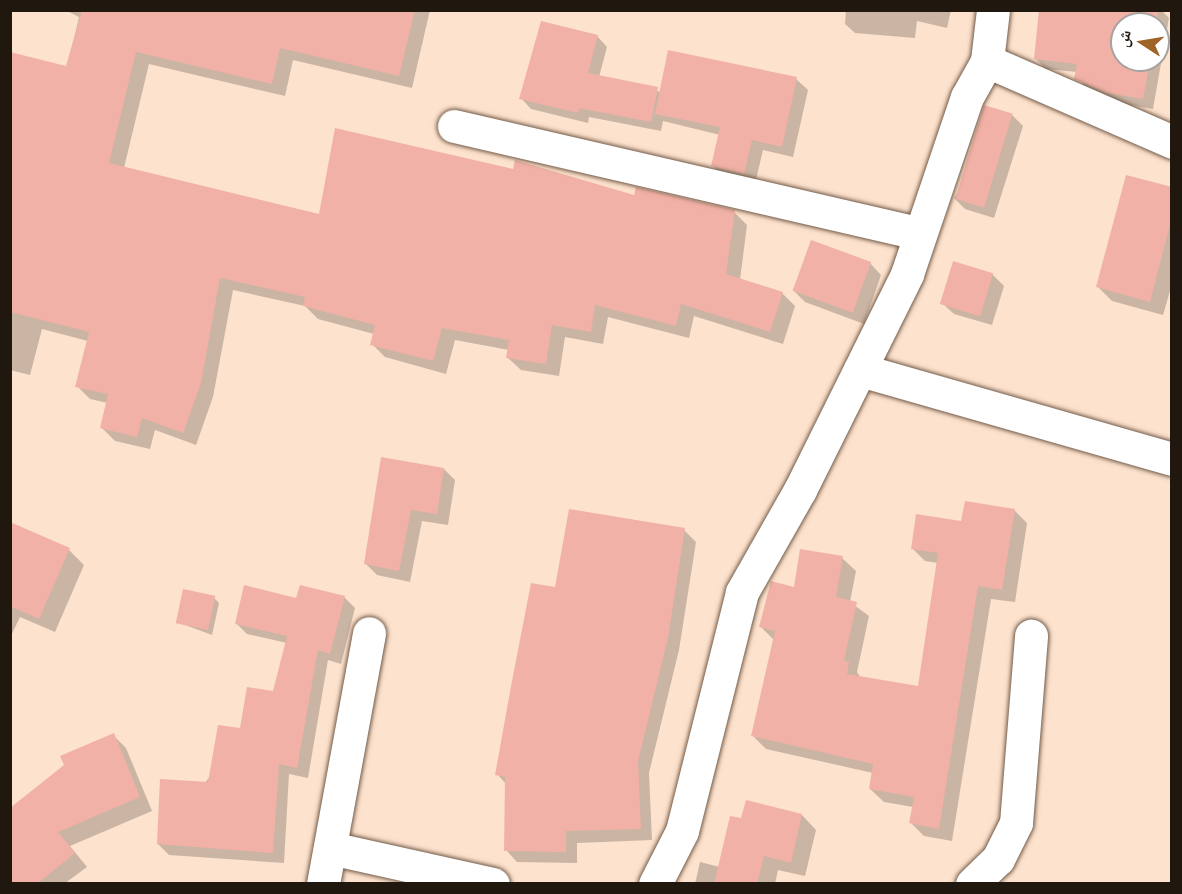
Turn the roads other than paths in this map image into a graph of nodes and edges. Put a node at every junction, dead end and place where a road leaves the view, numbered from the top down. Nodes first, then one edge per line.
1 (993, 10) edge
2 (987, 61) junction
3 (454, 126) dead end
4 (1172, 142) edge
5 (920, 234) junction
6 (860, 370) junction
7 (1172, 459) edge
8 (369, 633) dead end
9 (1031, 636) dead end
10 (330, 848) junction
11 (323, 884) edge
12 (493, 884) edge
13 (655, 884) edge
14 (972, 884) edge

1 - 2 street
2 - 4 street
2 - 5 street
3 - 5 street
5 - 6 street
6 - 7 street
6 - 13 street
8 - 10 street
9 - 14 street
10 - 11 street
10 - 12 street

